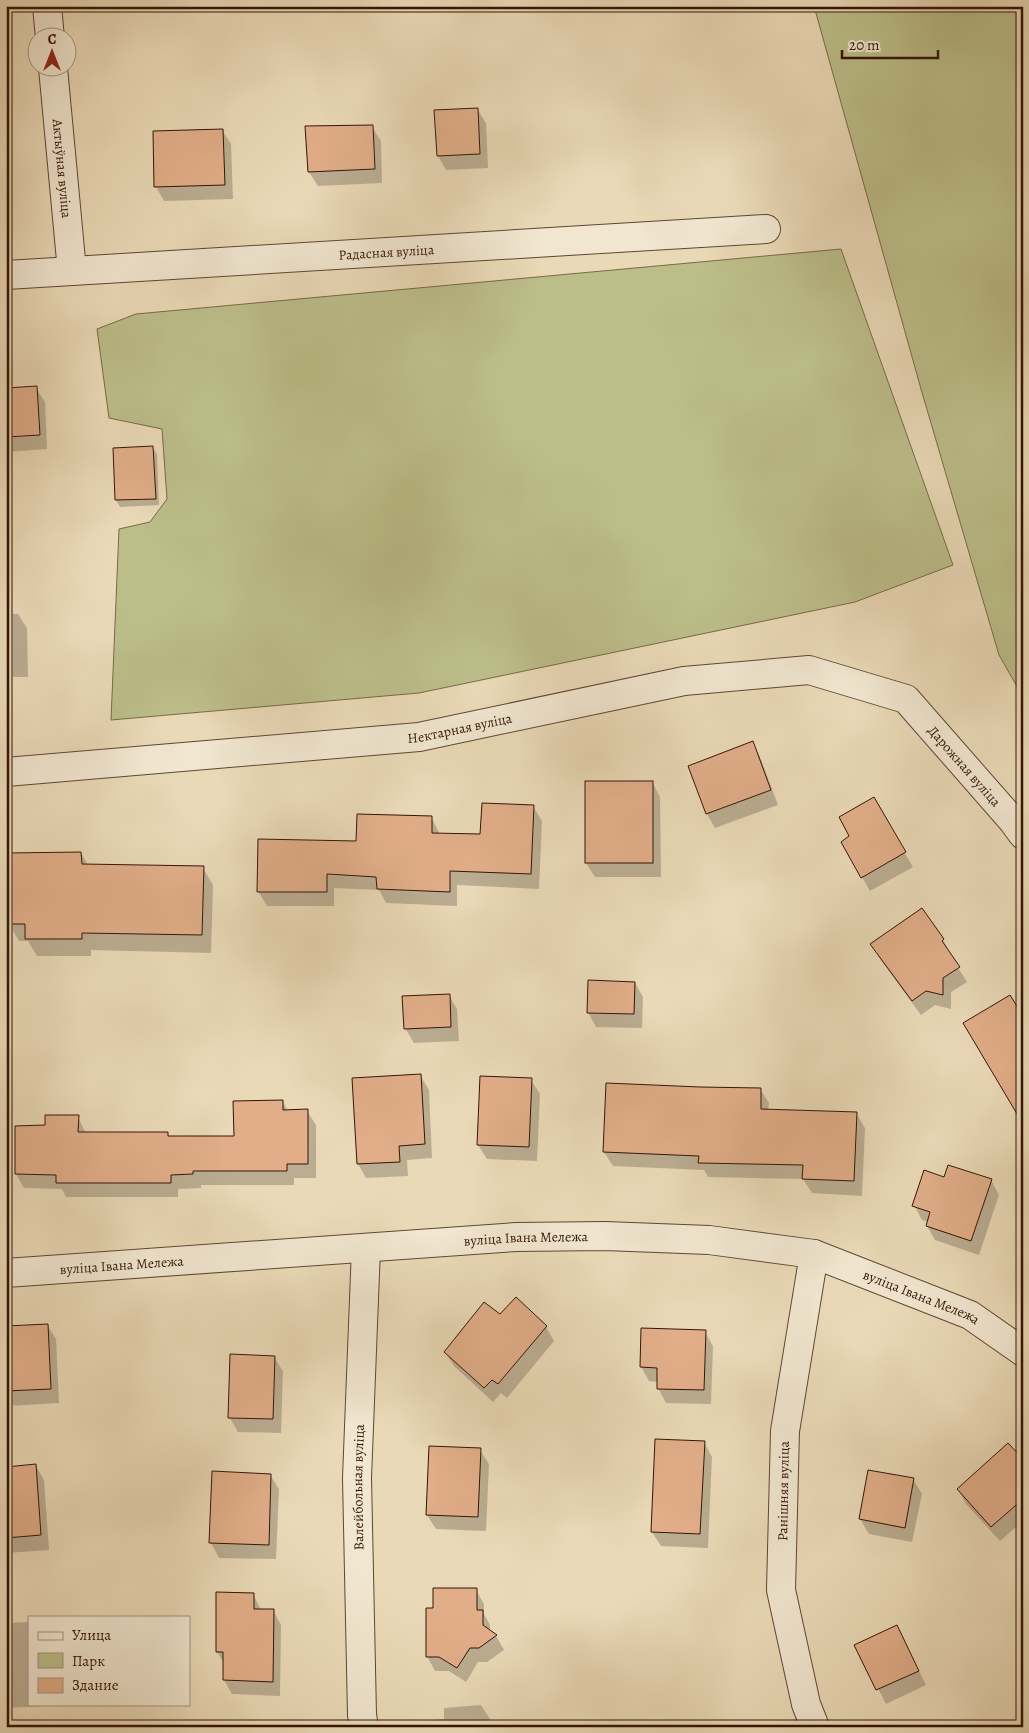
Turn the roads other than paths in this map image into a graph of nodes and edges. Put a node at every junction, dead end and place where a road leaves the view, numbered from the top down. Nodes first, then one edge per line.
1 (47, 6) edge
2 (49, 28) edge
3 (54, 78) edge
4 (766, 229) dead end
5 (72, 271) junction
6 (6, 275) edge
7 (906, 699) joint
8 (6, 772) edge
9 (1023, 835) edge
10 (366, 1248) junction
11 (814, 1254) junction
12 (6, 1273) edge
13 (1023, 1352) edge
14 (364, 1727) edge
15 (815, 1727) edge

1 - 2 street
3 - 5 street, Актыўная вуліца
4 - 5 street, Радасная вуліца
5 - 6 street, Радасная вуліца
7 - 8 street, Нектарная вуліца
7 - 9 street, Дарожная вуліца
10 - 11 street, вуліца Івана Мележа
10 - 12 street, вуліца Івана Мележа
10 - 14 street, Валейбольная вуліца
11 - 13 street, вуліца Івана Мележа
11 - 15 street, Ранішняя вуліца

